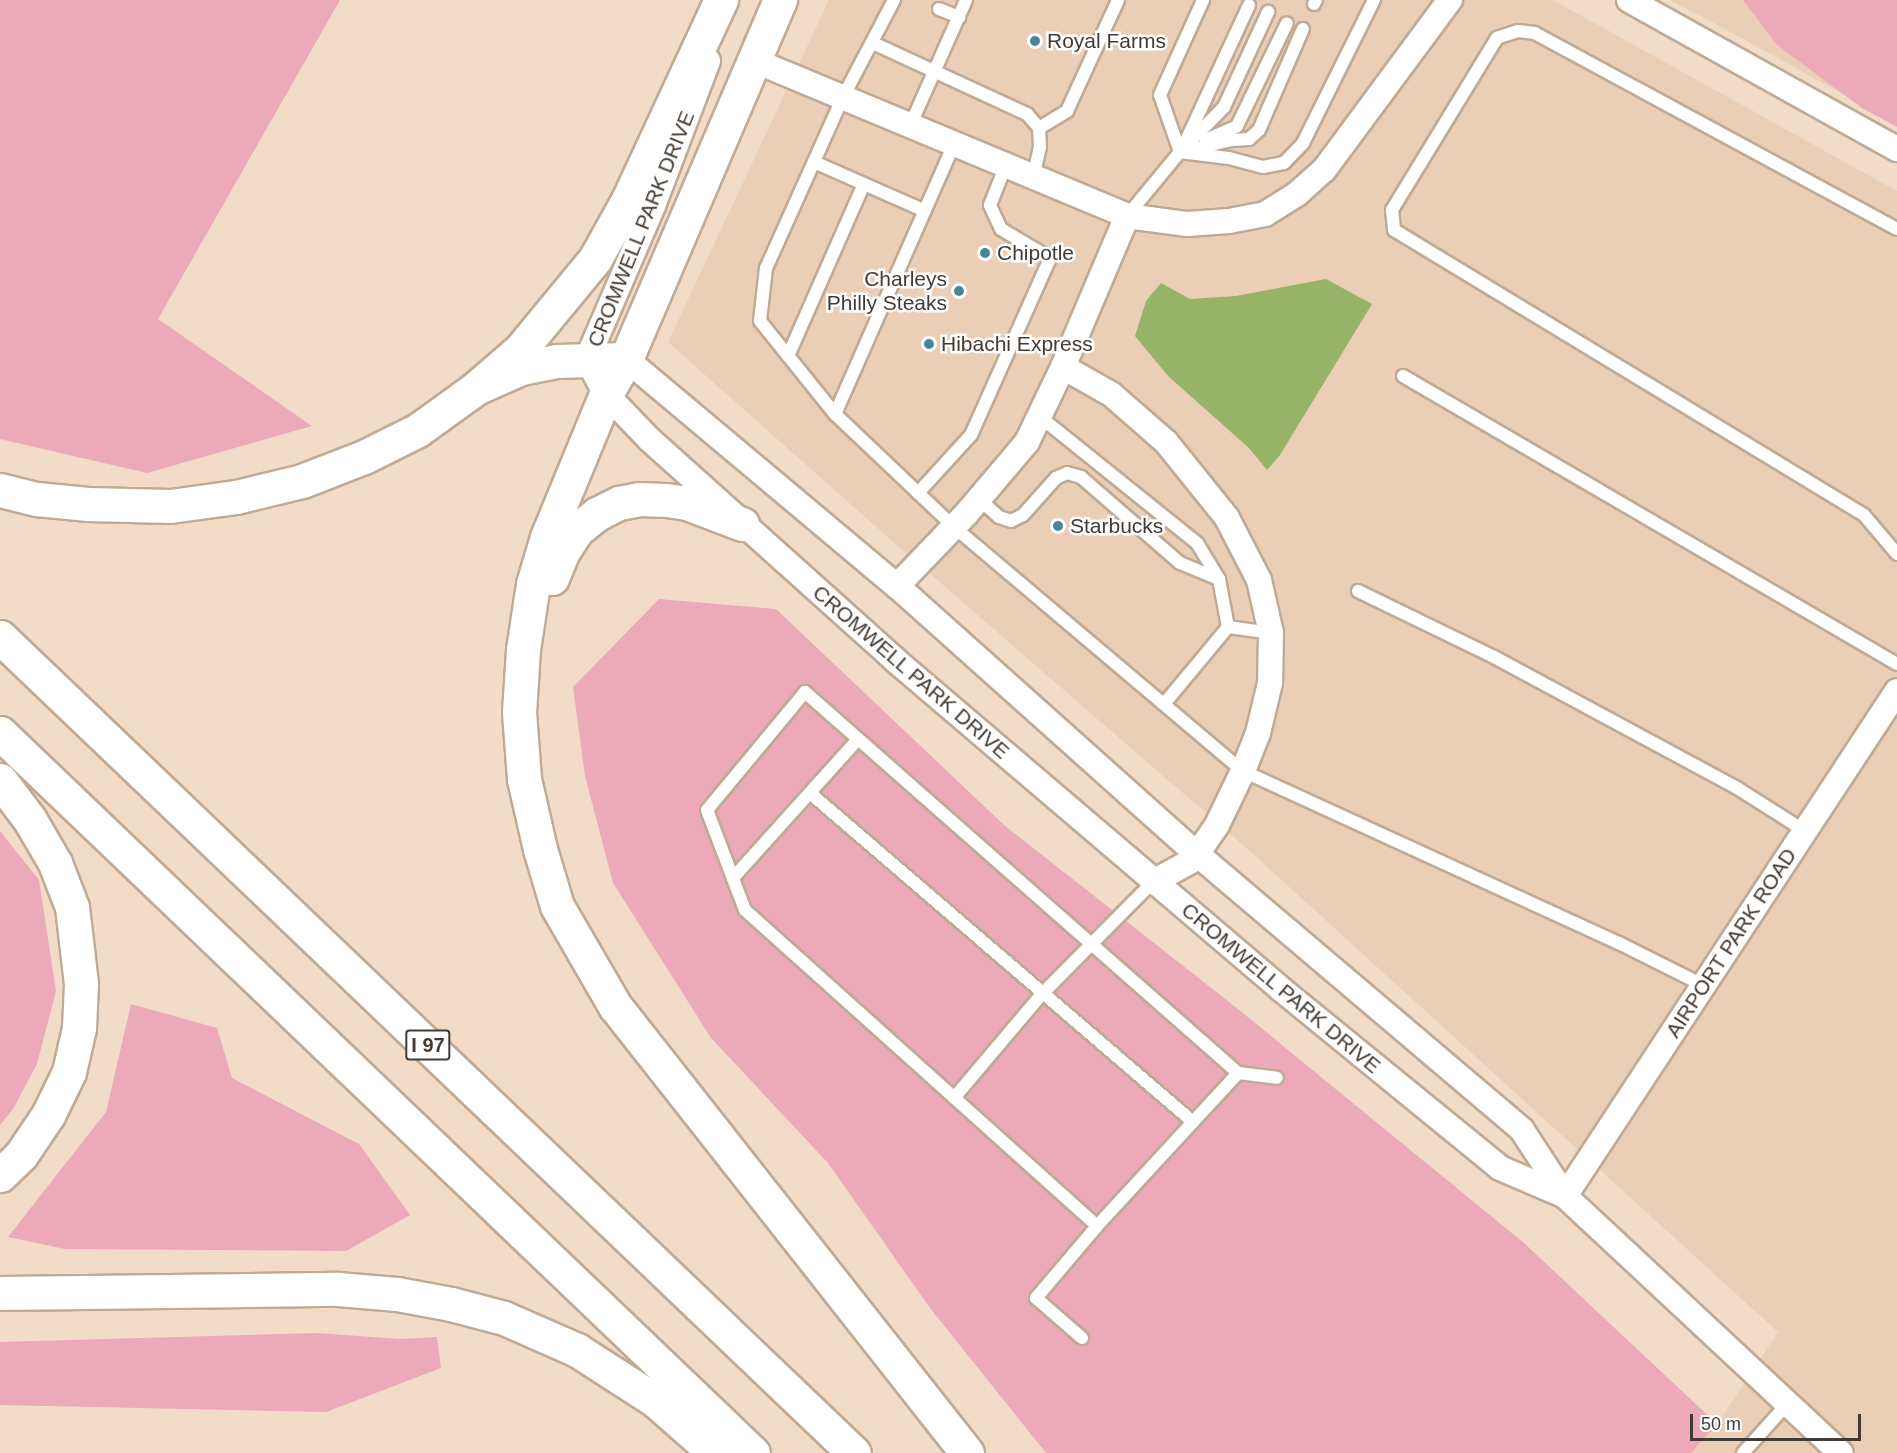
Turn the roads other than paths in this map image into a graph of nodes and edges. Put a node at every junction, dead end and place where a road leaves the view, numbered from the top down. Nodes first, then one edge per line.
1 (721, 0) edge
2 (731, 0) edge
3 (780, 0) edge
4 (894, 0) edge
5 (966, 0) edge
6 (1118, 0) edge
7 (1203, 0) edge
8 (1374, 0) edge
9 (1629, 0) edge
10 (1442, 2) edge
11 (1249, 5) dead end
12 (939, 9) dead end
13 (1268, 12) dead end
14 (959, 17) junction
15 (1287, 23) dead end
16 (1303, 29) dead end
17 (873, 43) junction
18 (753, 60) junction
19 (935, 72) junction
20 (843, 97) junction
21 (910, 126) junction
22 (1040, 128) junction
23 (954, 144) junction
24 (1897, 149) edge
25 (1180, 152) junction
26 (814, 162) junction
27 (1005, 165) junction
28 (1033, 177) junction
29 (864, 184) junction
30 (925, 211) junction
31 (1127, 216) junction
32 (1897, 229) edge
33 (788, 356) junction
34 (587, 359) junction
35 (626, 359) junction
36 (1063, 367) junction
37 (1404, 376) dead end
38 (477, 388) junction
39 (606, 394) junction
40 (835, 414) junction
41 (1039, 416) junction
42 (0, 490) edge
43 (918, 493) junction
44 (979, 499) junction
45 (742, 524) junction
46 (954, 527) junction
47 (1897, 554) edge
48 (1220, 579) junction
49 (897, 586) junction
50 (1358, 591) dead end
51 (1228, 627) junction
52 (1271, 633) junction
53 (0, 637) edge
54 (523, 649) junction
55 (1897, 664) edge
56 (1897, 691) edge
57 (1164, 704) junction
58 (0, 733) edge
59 (858, 739) junction
60 (1243, 771) junction
61 (0, 780) edge
62 (810, 793) junction
63 (1805, 831) junction
64 (1197, 854) junction
65 (733, 879) junction
66 (1153, 882) junction
67 (1092, 943) junction
68 (1703, 985) junction
69 (1042, 994) junction
70 (1239, 1073) junction
71 (1277, 1078) dead end
72 (954, 1098) junction
73 (1193, 1122) junction
74 (0, 1175) edge
75 (1565, 1196) junction
76 (1097, 1226) junction
77 (0, 1293) edge
78 (1082, 1338) dead end
79 (1788, 1403) junction
80 (715, 1453) edge
81 (753, 1453) edge
82 (854, 1453) edge
83 (967, 1453) edge
84 (1743, 1453) edge
85 (1842, 1453) edge

1 - 38 main road
2 - 34 street, CROMWELL PARK DRIVE
3 - 18 main road, CROMWELL PARK DRIVE
4 - 17 lane
5 - 14 lane
6 - 22 lane
7 - 25 lane
8 - 25 lane
9 - 24 street
10 - 31 street
11 - 25 lane
12 - 14 lane
13 - 25 lane
14 - 19 lane
15 - 25 lane
16 - 25 lane
17 - 19 lane
17 - 20 lane
18 - 20 street
18 - 35 main road, CROMWELL PARK DRIVE
19 - 21 lane
19 - 22 lane
20 - 21 street
20 - 26 lane
21 - 23 street
22 - 28 lane
23 - 27 street
23 - 30 lane
25 - 31 lane
26 - 29 lane
26 - 33 lane
27 - 28 street
27 - 43 lane
28 - 31 street
29 - 30 lane
29 - 33 lane
30 - 40 lane
31 - 36 street
32 - 47 lane
33 - 40 lane
34 - 35 main road
34 - 38 main road
34 - 39 street, CROMWELL PARK DRIVE
35 - 39 main road
35 - 49 street, CROMWELL PARK DRIVE
36 - 41 street
36 - 52 street
37 - 55 lane
38 - 42 main road
39 - 45 street, CROMWELL PARK DRIVE
39 - 54 main road
40 - 43 lane
41 - 44 street
41 - 48 lane
43 - 46 lane
44 - 46 street
44 - 48 lane
45 - 54 main road
45 - 66 street, CROMWELL PARK DRIVE
46 - 49 street
46 - 57 lane
48 - 51 lane
49 - 64 street, CROMWELL PARK DRIVE
50 - 63 lane
51 - 52 lane
51 - 57 lane
52 - 60 street
53 - 82 main road, I 97
54 - 83 main road
56 - 63 street, AIRPORT PARK ROAD
57 - 60 lane
58 - 81 main road
59 - 62 lane
59 - 65 lane
59 - 67 lane
60 - 64 street
60 - 68 lane
61 - 74 main road
62 - 65 lane
62 - 69 lane
63 - 68 street, AIRPORT PARK ROAD
64 - 66 street
64 - 75 street, CROMWELL PARK DRIVE
65 - 72 lane
66 - 67 lane
66 - 75 street, CROMWELL PARK DRIVE
67 - 69 lane
67 - 70 lane
68 - 75 street, AIRPORT PARK ROAD
69 - 72 lane
69 - 73 lane
70 - 71 lane
70 - 73 lane
72 - 76 lane
73 - 76 lane
75 - 79 street, CROMWELL PARK DRIVE
76 - 78 lane
77 - 80 main road
79 - 84 lane
79 - 85 street, CROMWELL PARK DRIVE

